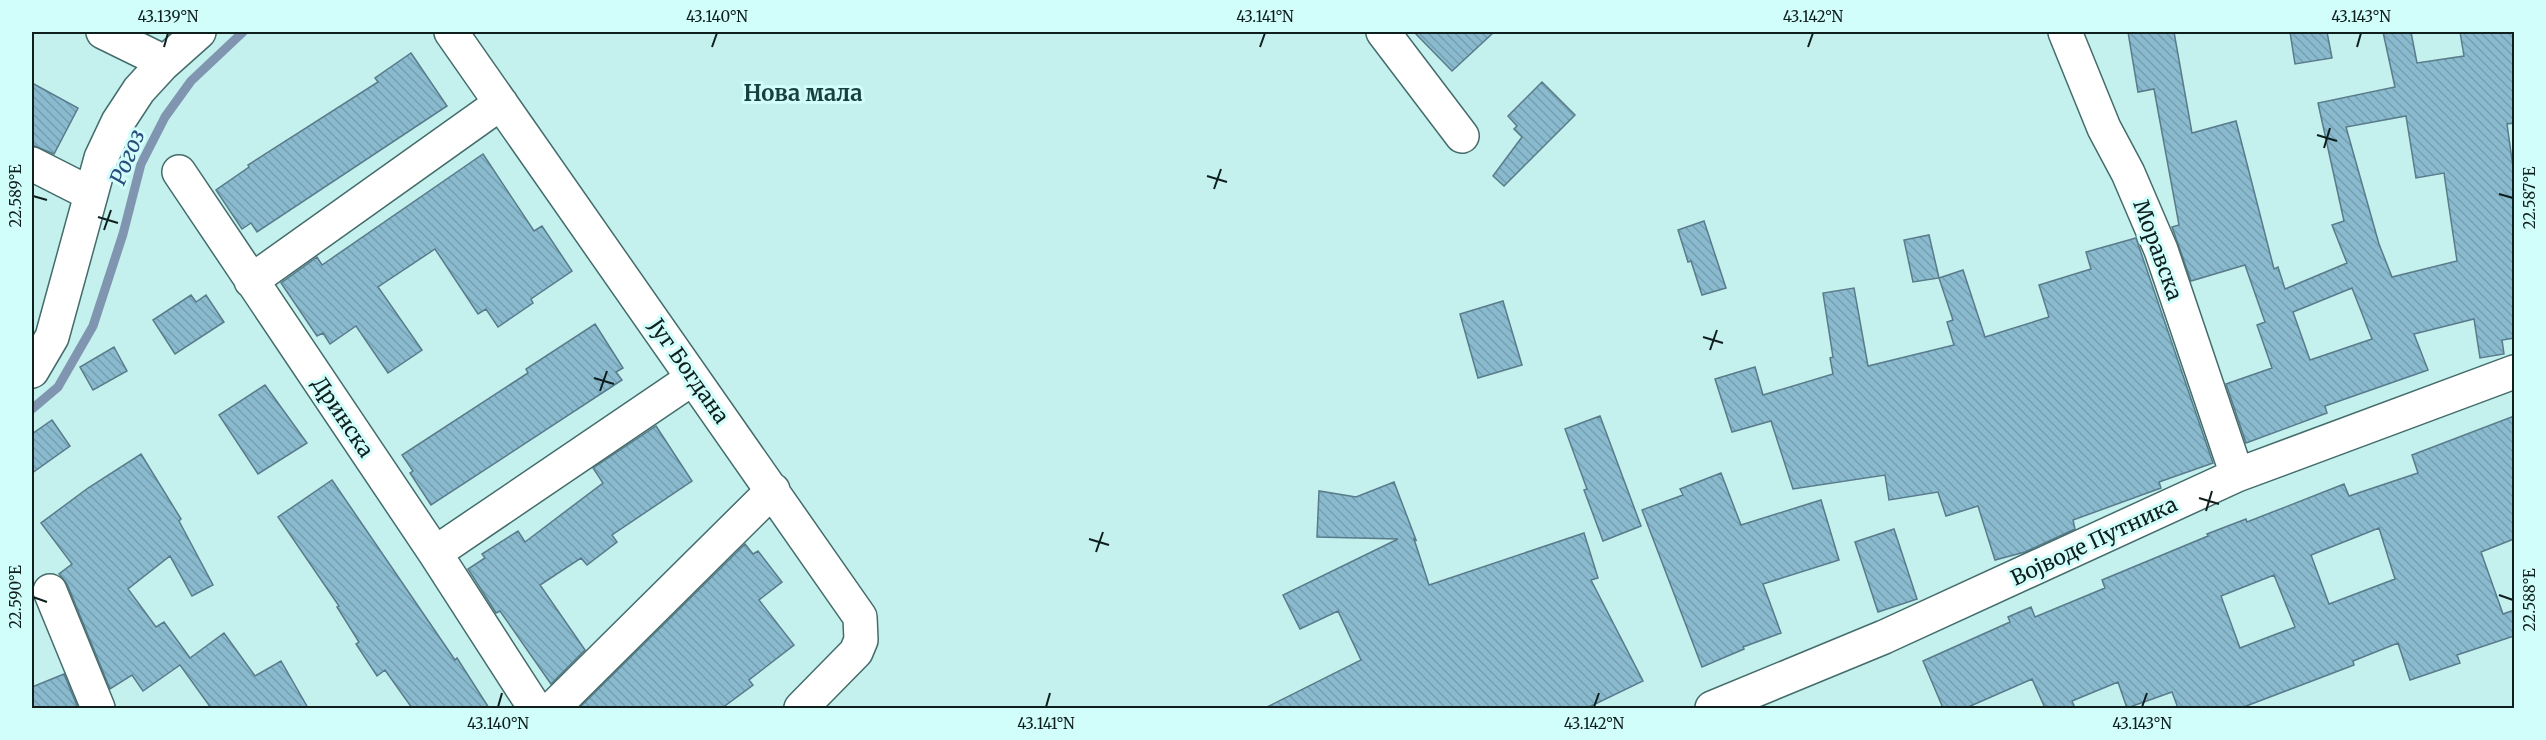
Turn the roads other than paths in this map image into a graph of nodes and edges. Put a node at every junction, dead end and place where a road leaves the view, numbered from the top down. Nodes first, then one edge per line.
1 (103, 32) edge
2 (199, 32) edge
3 (451, 32) edge
4 (1383, 32) edge
5 (2065, 32) edge
6 (162, 65) junction
7 (501, 103) junction
8 (1462, 136) dead end
9 (32, 164) edge
10 (180, 172) dead end
11 (91, 194) junction
12 (251, 281) junction
13 (43, 321) edge
14 (32, 371) edge
15 (2514, 372) edge
16 (693, 378) junction
17 (2237, 475) junction
18 (773, 490) junction
19 (435, 553) junction
20 (51, 591) dead end
21 (98, 708) edge
22 (535, 708) edge
23 (553, 708) edge
24 (801, 708) edge
25 (1712, 708) edge

1 - 6 street
2 - 6 street
3 - 7 street, Југ Богдана
4 - 8 street
5 - 17 street, Моравска
6 - 11 street
7 - 12 street
7 - 16 street, Југ Богдана
9 - 11 street
10 - 12 street, Дринска
11 - 13 street
12 - 19 street, Дринска
13 - 14 street
15 - 17 street, Војводе Путника
16 - 18 street, Југ Богдана
16 - 19 street
17 - 25 street, Војводе Путника
18 - 23 street
18 - 24 street, Југ Богдана
19 - 22 street, Дринска
20 - 21 street

